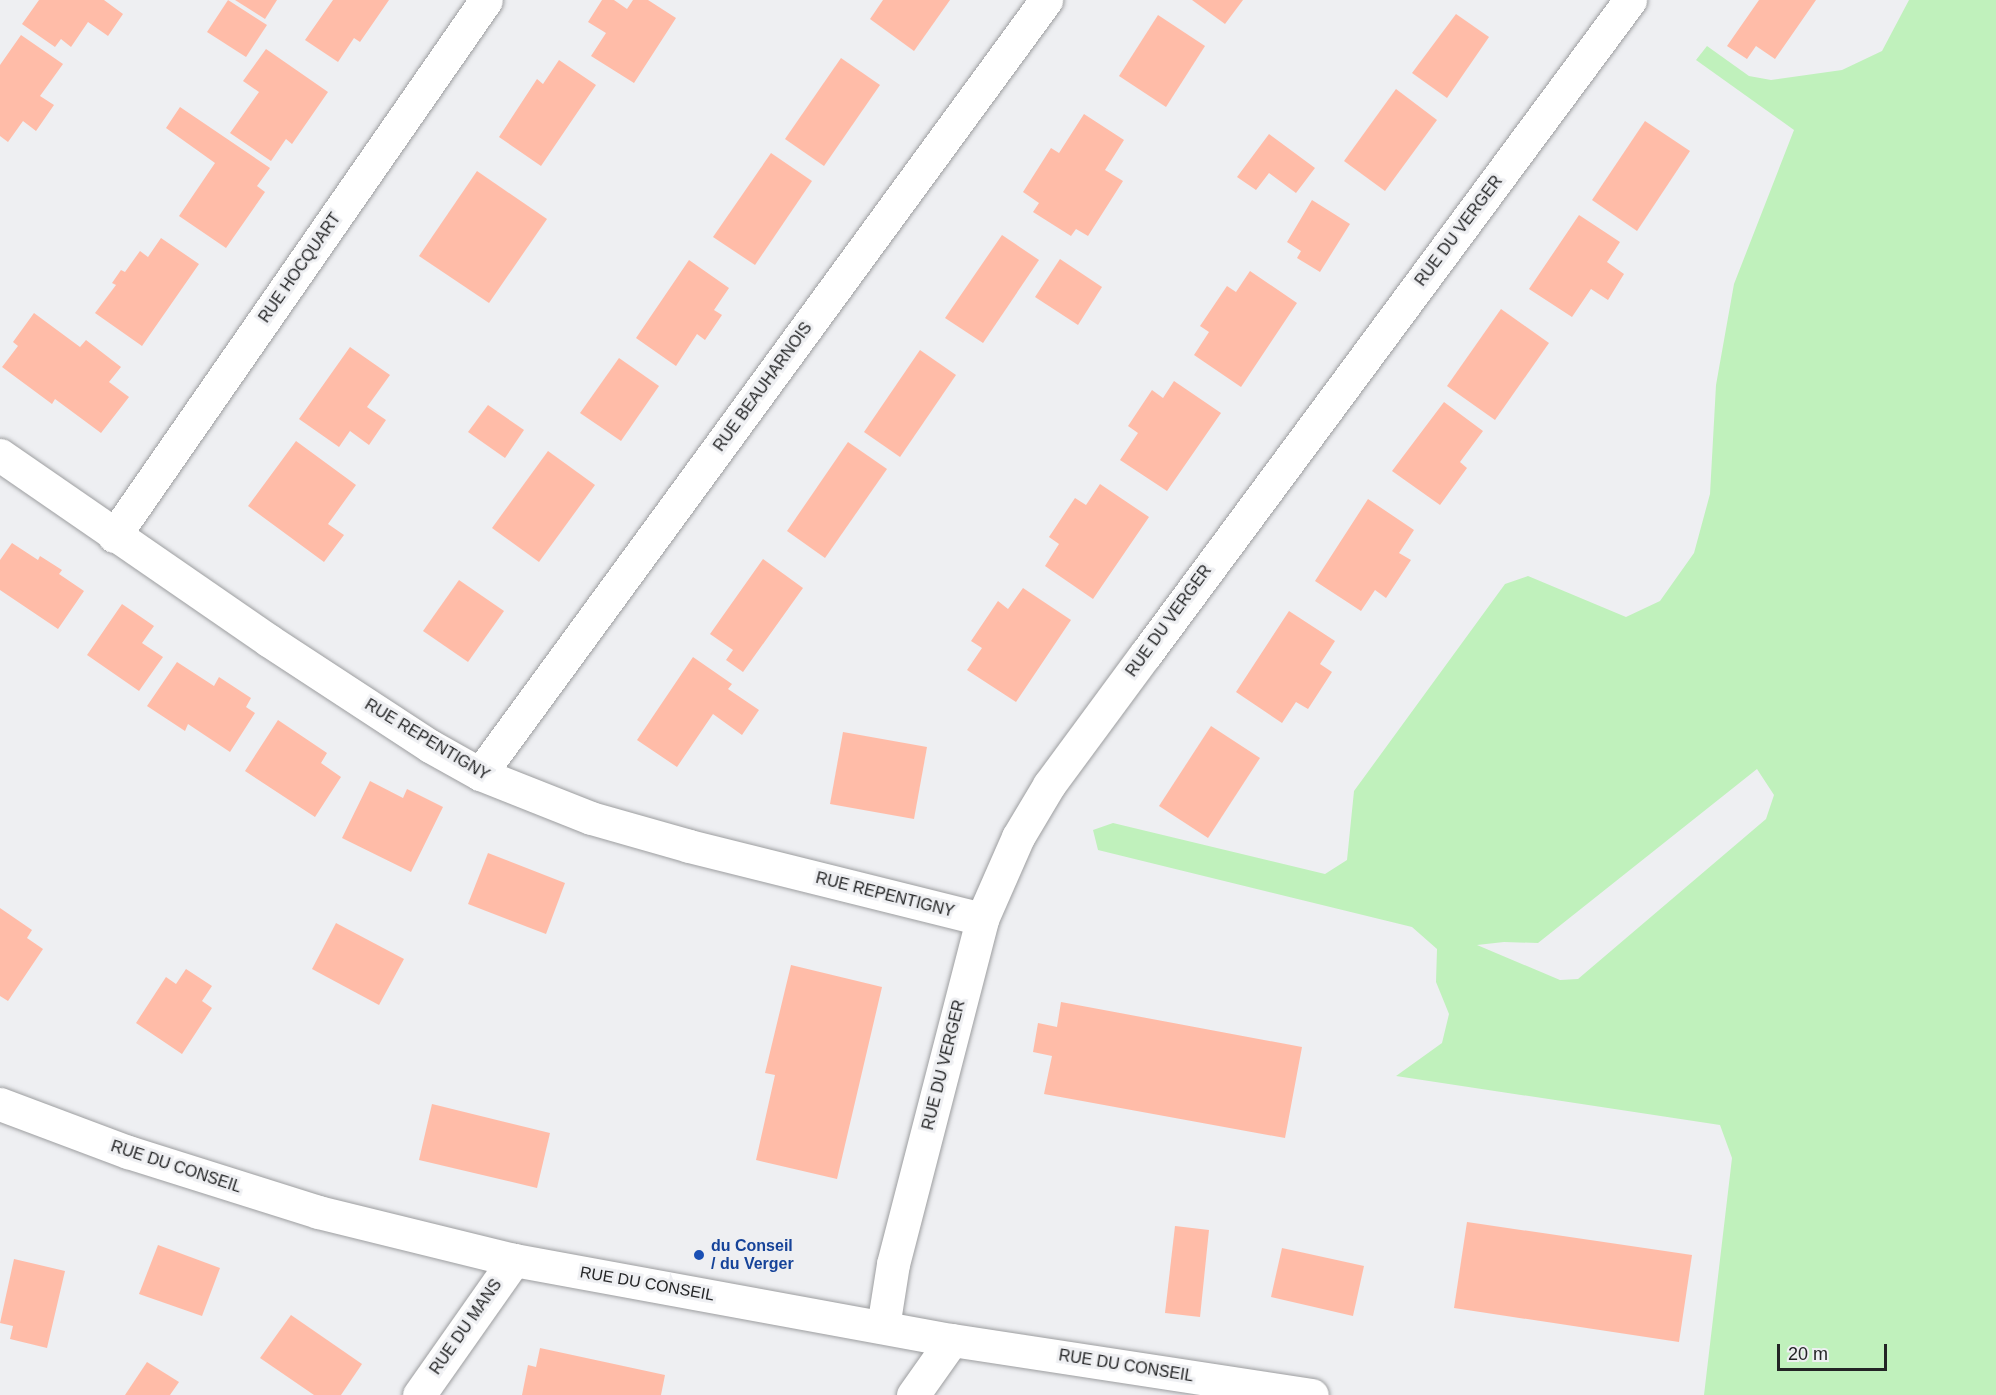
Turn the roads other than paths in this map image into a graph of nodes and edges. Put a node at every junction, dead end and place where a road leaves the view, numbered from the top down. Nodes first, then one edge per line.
1 (486, 0) edge
2 (1046, 0) edge
3 (1630, 0) edge
4 (0, 456) edge
5 (114, 536) junction
6 (480, 774) junction
7 (982, 919) junction
8 (0, 1104) edge
9 (514, 1260) junction
10 (884, 1327) junction
11 (952, 1340) junction
12 (419, 1395) edge
13 (913, 1395) edge
14 (1312, 1395) edge

1 - 5 street, RUE HOCQUART
2 - 6 street, RUE BEAUHARNOIS
3 - 7 street, RUE DU VERGER
4 - 5 street, RUE REPENTIGNY
5 - 6 street, RUE REPENTIGNY
6 - 7 street, RUE REPENTIGNY
7 - 10 street, RUE DU VERGER
8 - 9 street, RUE DU CONSEIL
9 - 10 street, RUE DU CONSEIL
9 - 12 street, RUE DU MANS
10 - 11 street, RUE DU CONSEIL
11 - 13 street
11 - 14 street, RUE DU CONSEIL

